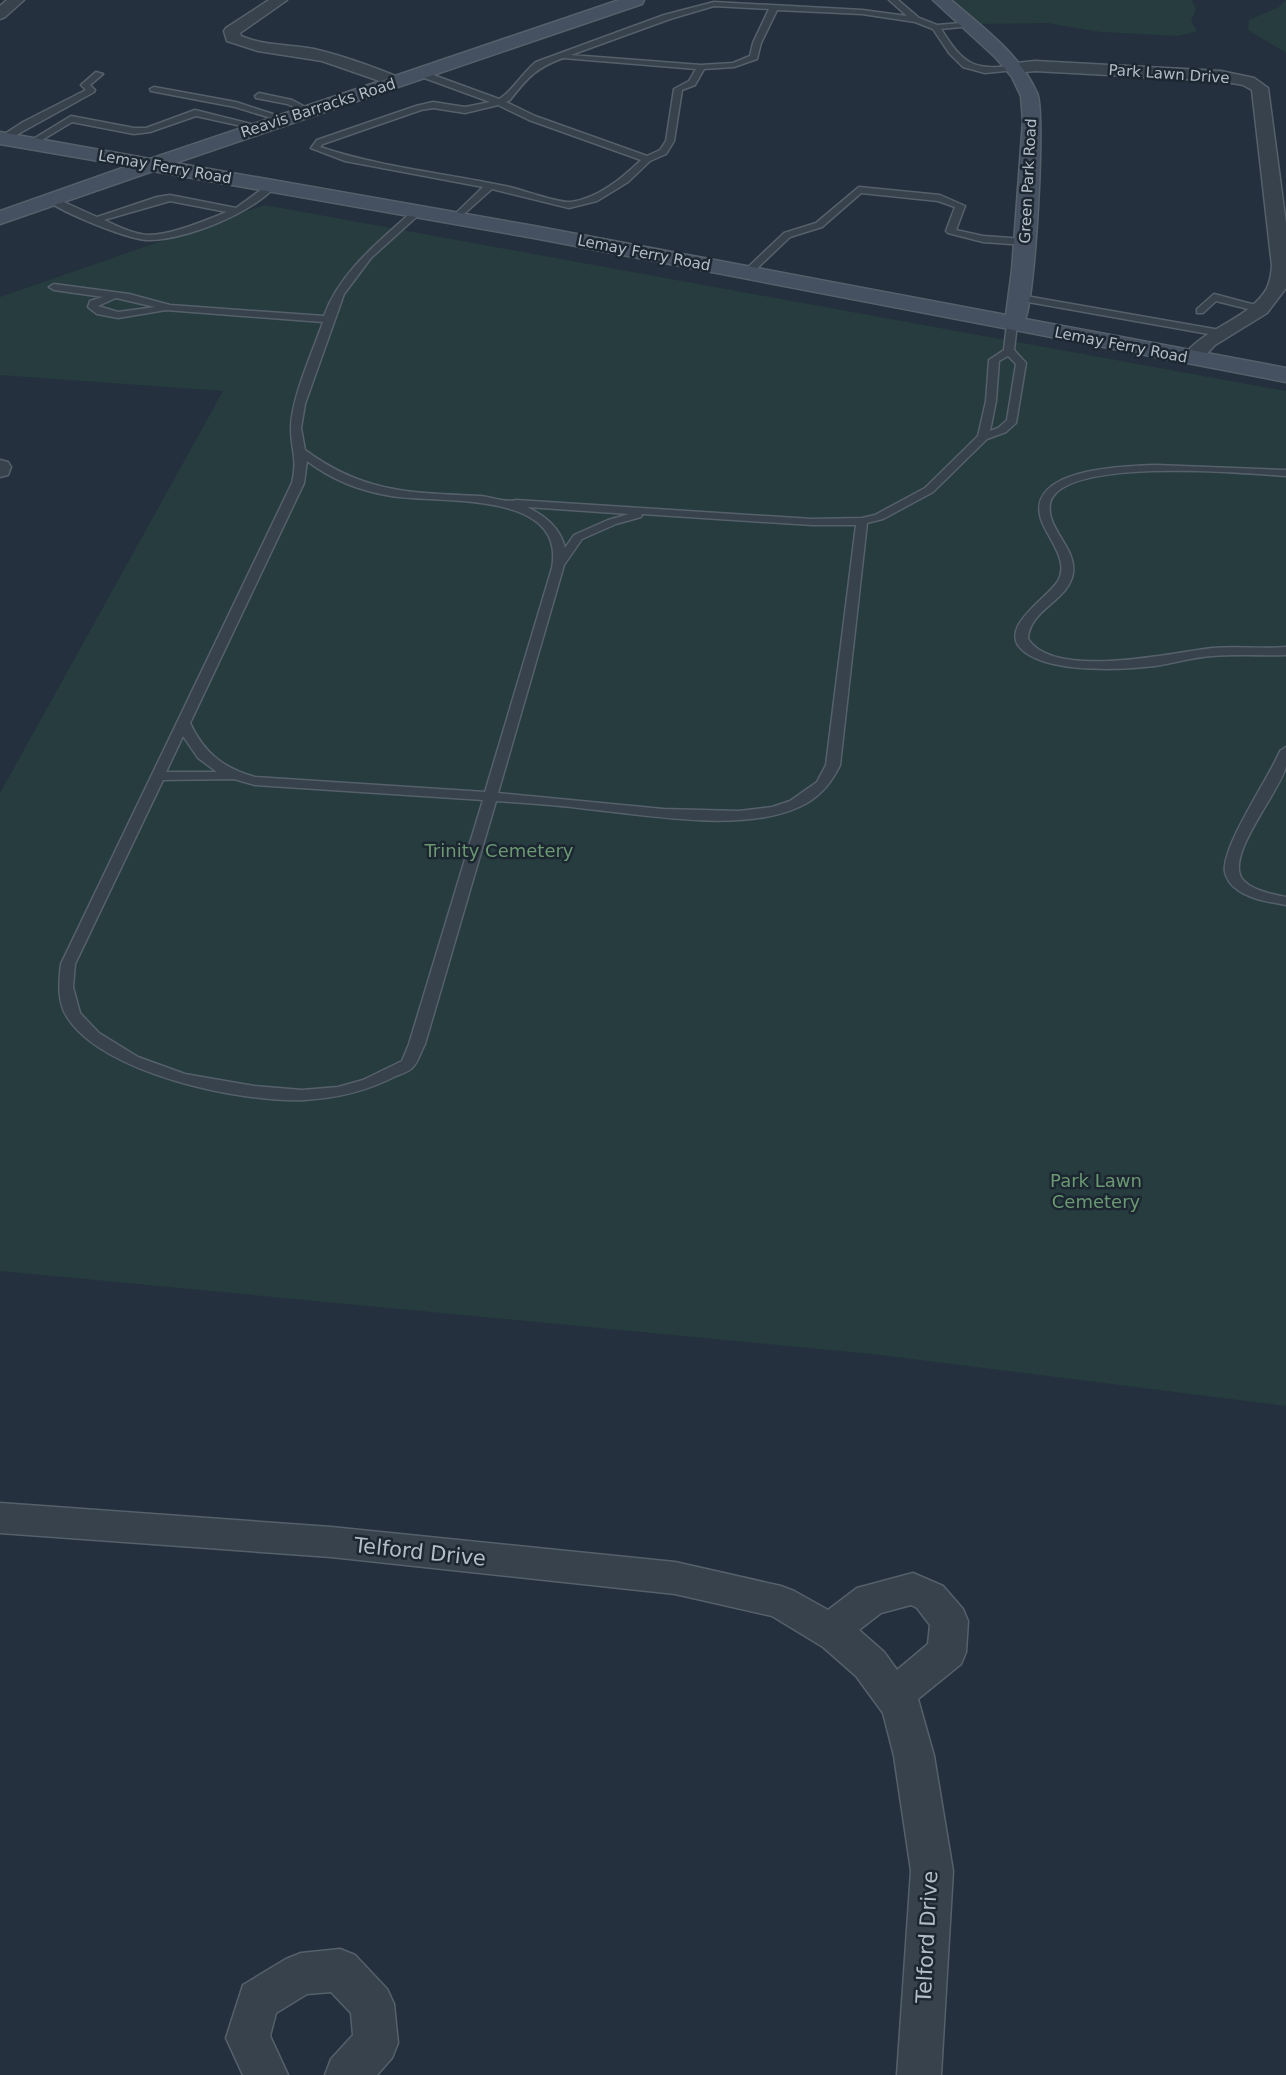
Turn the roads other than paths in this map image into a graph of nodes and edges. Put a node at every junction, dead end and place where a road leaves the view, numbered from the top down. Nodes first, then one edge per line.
1 (16, 0) edge
2 (279, 0) edge
3 (636, 0) edge
4 (726, 0) edge
5 (893, 0) edge
6 (941, 0) edge
7 (714, 4) junction
8 (774, 7) junction
9 (0, 14) edge
10 (916, 20) junction
11 (970, 24) junction
12 (936, 27) junction
13 (561, 56) junction
14 (701, 67) junction
15 (1014, 68) junction
16 (99, 74) dead end
17 (422, 74) junction
18 (397, 82) junction
19 (154, 89) dead end
20 (259, 96) dead end
21 (499, 102) junction
22 (309, 111) junction
23 (210, 116) junction
24 (284, 119) junction
25 (259, 127) junction
26 (235, 135) junction
27 (1, 139) edge
28 (29, 144) junction
29 (57, 148) junction
30 (87, 154) junction
31 (647, 159) junction
32 (150, 165) junction
33 (240, 180) junction
34 (272, 186) junction
35 (490, 186) junction
36 (81, 189) junction
37 (52, 200) junction
38 (238, 211) junction
39 (418, 212) junction
40 (0, 218) edge
41 (456, 218) junction
42 (96, 220) junction
43 (1025, 242) junction
44 (747, 273) junction
45 (54, 287) dead end
46 (118, 296) junction
47 (1020, 298) junction
48 (170, 308) junction
49 (1260, 309) junction
50 (1200, 310) dead end
51 (328, 319) junction
52 (1012, 324) junction
53 (1220, 333) junction
54 (1009, 351) junction
55 (1191, 358) junction
56 (1286, 375) edge
57 (982, 437) junction
58 (301, 452) junction
59 (1286, 473) edge
60 (504, 503) junction
61 (652, 512) junction
62 (862, 521) junction
63 (558, 568) junction
64 (1286, 651) edge
65 (183, 723) junction
66 (1286, 751) edge
67 (158, 776) junction
68 (234, 776) junction
69 (490, 796) junction
70 (1286, 901) edge
71 (0, 1518) edge
72 (830, 1631) junction
73 (893, 1696) junction
74 (266, 2075) edge
75 (348, 2075) edge
76 (920, 2075) edge

1 - 9 street
2 - 18 street
3 - 17 main road, Reavis Barracks Road
4 - 7 lane
5 - 10 lane
6 - 11 main road, Green Park Road
7 - 8 lane
7 - 13 lane
8 - 10 lane
8 - 14 lane
10 - 12 lane
11 - 12 lane
11 - 15 main road, Green Park Road
12 - 15 lane
13 - 14 lane
13 - 21 lane
14 - 31 lane
15 - 43 main road, Green Park Road
15 - 49 street, Park Lawn Drive
16 - 27 lane
17 - 18 main road, Reavis Barracks Road
17 - 21 lane
18 - 22 main road, Reavis Barracks Road
19 - 24 lane
20 - 22 lane
21 - 31 lane
21 - 35 lane
22 - 24 main road, Reavis Barracks Road
23 - 25 lane
23 - 26 lane
23 - 28 lane
24 - 25 main road, Reavis Barracks Road
25 - 26 main road, Reavis Barracks Road
26 - 30 main road
26 - 32 main road, Reavis Barracks Road
26 - 33 main road
27 - 28 main road, Lemay Ferry Road
28 - 29 main road, Lemay Ferry Road
29 - 30 main road, Lemay Ferry Road
29 - 36 main road
30 - 32 main road, Lemay Ferry Road
31 - 35 lane
32 - 33 main road, Lemay Ferry Road
32 - 36 main road, Reavis Barracks Road
33 - 34 main road, Lemay Ferry Road
34 - 38 lane
34 - 39 main road, Lemay Ferry Road
35 - 41 lane
36 - 37 main road, Reavis Barracks Road
37 - 40 main road, Reavis Barracks Road
37 - 42 lane
38 - 42 lane
38 - 42 lane
39 - 41 main road, Lemay Ferry Road
39 - 51 lane
41 - 44 main road, Lemay Ferry Road
43 - 44 lane
43 - 47 main road, Green Park Road
44 - 52 main road, Lemay Ferry Road
45 - 46 lane
46 - 48 lane
46 - 48 lane
47 - 52 main road, Green Park Road
47 - 53 lane
48 - 51 lane
49 - 50 lane
49 - 53 street, Park Lawn Drive
51 - 58 lane
52 - 54 lane
52 - 55 main road, Lemay Ferry Road
53 - 55 street, Park Lawn Drive
54 - 57 lane
54 - 57 lane
55 - 56 main road, Lemay Ferry Road
57 - 62 lane
58 - 60 lane
58 - 65 lane
59 - 64 lane
60 - 61 lane
60 - 63 lane
61 - 62 lane
61 - 63 lane
62 - 69 lane
63 - 69 lane
65 - 67 lane
65 - 68 lane
66 - 70 lane
67 - 68 lane
67 - 69 lane
68 - 69 lane
71 - 72 street, Telford Drive
72 - 73 street, Telford Drive
72 - 73 street
73 - 76 street, Telford Drive
74 - 75 street

